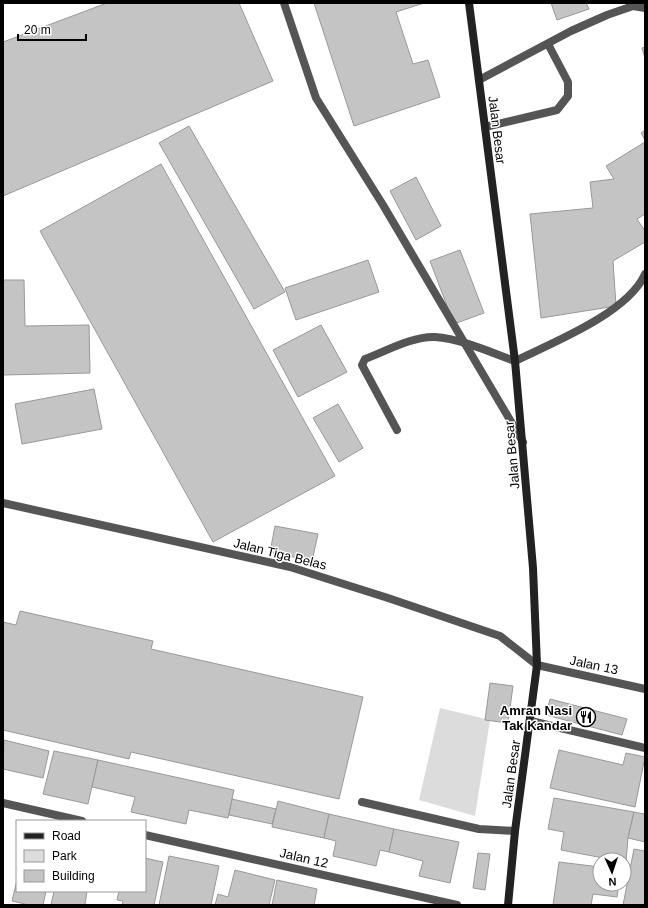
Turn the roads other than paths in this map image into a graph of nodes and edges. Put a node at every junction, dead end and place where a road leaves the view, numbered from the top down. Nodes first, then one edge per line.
1 (284, 3) edge
2 (469, 3) edge
3 (645, 8) edge
4 (548, 44) junction
5 (479, 80) junction
6 (485, 127) junction
7 (645, 274) edge
8 (463, 343) junction
9 (515, 361) junction
10 (397, 430) dead end
11 (523, 443) junction
12 (3, 503) edge
13 (537, 665) junction
14 (645, 689) edge
15 (531, 721) junction
16 (645, 748) edge
17 (362, 802) dead end
18 (3, 803) edge
19 (78, 820) edge
20 (515, 831) junction
21 (146, 835) edge
22 (457, 905) edge
23 (508, 905) edge

1 - 8 street
2 - 5 main road, Jalan Besar
3 - 4 street
4 - 5 street
4 - 6 street
5 - 6 main road, Jalan Besar
6 - 9 main road, Jalan Besar
7 - 9 street
8 - 9 street
8 - 10 street
8 - 11 street
9 - 11 main road, Jalan Besar
11 - 13 main road, Jalan Besar
12 - 13 street, Jalan Tiga Belas
13 - 14 street, Jalan 13
13 - 15 main road, Jalan Besar
15 - 16 street
15 - 20 main road, Jalan Besar
17 - 20 street
18 - 19 street
20 - 23 main road, Jalan Besar
21 - 22 street, Jalan 12

